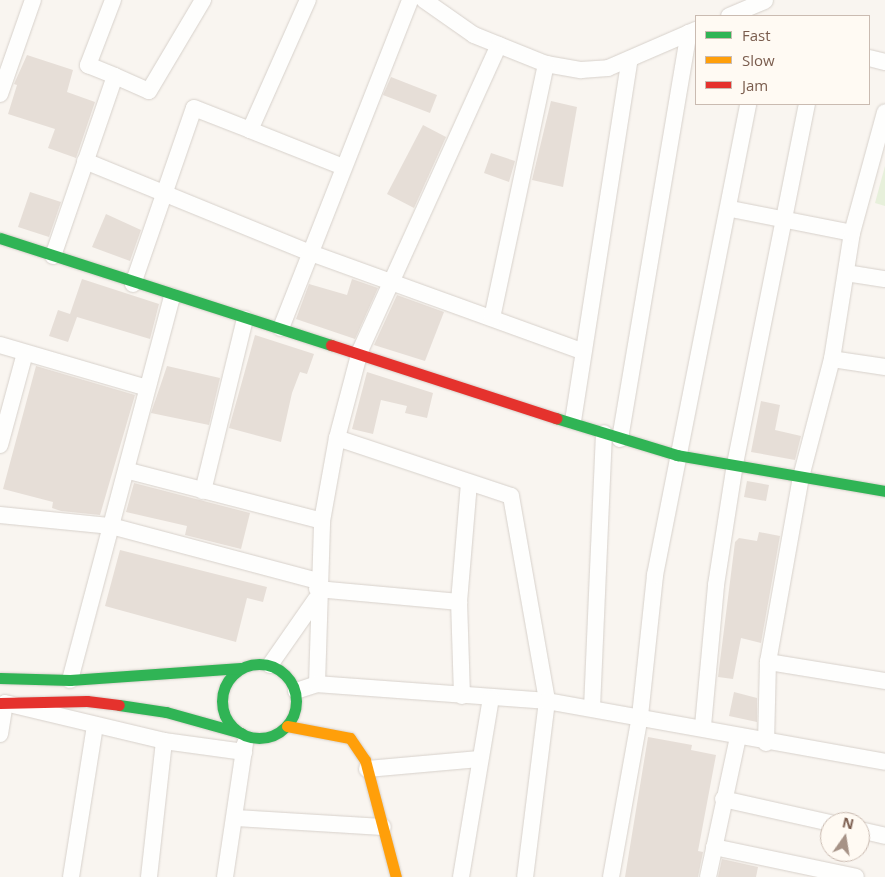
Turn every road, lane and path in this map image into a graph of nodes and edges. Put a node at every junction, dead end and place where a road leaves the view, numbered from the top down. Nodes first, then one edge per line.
1 (33, 0) edge
2 (113, 0) edge
3 (203, 0) edge
4 (308, 0) edge
5 (410, 0) edge
6 (424, 0) edge
7 (732, 15) edge
8 (762, 15) edge
9 (692, 31) edge
10 (499, 45) junction
11 (870, 58) edge
12 (630, 59) junction
13 (885, 62) edge
14 (546, 64) junction
15 (116, 76) junction
16 (0, 94) edge
17 (748, 105) edge
18 (807, 105) edge
19 (884, 119) edge
20 (250, 130) junction
21 (85, 161) junction
22 (341, 166) junction
23 (163, 190) junction
24 (731, 209) junction
25 (782, 219) junction
26 (852, 233) junction
27 (0, 238) edge
28 (308, 252) junction
29 (53, 256) junction
30 (846, 273) junction
31 (885, 279) edge
32 (392, 283) junction
33 (133, 284) junction
34 (172, 296) junction
35 (245, 318) junction
36 (492, 318) junction
37 (281, 328) junction
38 (0, 345) edge
39 (582, 350) junction
40 (360, 352) junction
41 (25, 353) junction
42 (832, 359) junction
43 (885, 367) edge
44 (147, 388) junction
45 (573, 421) junction
46 (604, 433) junction
47 (336, 438) junction
48 (620, 439) junction
49 (0, 445) edge
50 (677, 454) junction
51 (735, 464) junction
52 (129, 471) junction
53 (800, 476) junction
54 (469, 483) junction
55 (203, 491) junction
56 (885, 492) edge
57 (0, 515) edge
58 (322, 521) junction
59 (111, 526) junction
60 (317, 590) junction
61 (460, 602) junction
62 (768, 662) junction
63 (270, 665) junction
64 (241, 668) junction
65 (0, 678) edge
66 (70, 680) junction
67 (885, 681) edge
68 (317, 684) junction
69 (296, 691) junction
70 (462, 696) junction
71 (491, 698) junction
72 (547, 701) junction
73 (2, 703) edge
74 (592, 708) junction
75 (640, 716) junction
76 (95, 726) junction
77 (287, 726) junction
78 (702, 726) junction
79 (0, 734) edge
80 (738, 737) junction
81 (244, 740) junction
82 (164, 741) junction
83 (766, 743) junction
84 (480, 759) junction
85 (885, 762) edge
86 (367, 769) junction
87 (724, 799) junction
88 (236, 818) junction
89 (820, 821) edge
90 (383, 826) junction
91 (870, 832) edge
92 (885, 836) edge
93 (714, 847) junction
94 (774, 870) edge
95 (71, 877) edge
96 (148, 877) edge
97 (226, 877) edge
98 (396, 877) edge
99 (461, 877) edge
100 (525, 877) edge
101 (611, 877) edge
102 (708, 877) edge
103 (856, 877) edge

1 - 16 street
2 - 15 street
3 - 15 street
4 - 20 street
5 - 22 street
6 - 10 street
7 - 8 street
9 - 12 street
9 - 48 street
10 - 14 street
10 - 32 street
11 - 13 street
12 - 14 street
12 - 39 street
14 - 36 street
15 - 21 street
17 - 24 street
18 - 25 street
19 - 26 street
20 - 22 street
20 - 23 street
21 - 23 street
21 - 29 street
22 - 28 street
23 - 28 street
23 - 33 street
24 - 25 street
24 - 50 street
25 - 26 street
25 - 51 street
26 - 30 street
27 - 29 street
28 - 32 street
28 - 37 street
29 - 33 street
30 - 31 street
30 - 42 street
32 - 36 street
32 - 40 street
33 - 34 street
34 - 35 street
34 - 44 street
35 - 37 street
35 - 55 street
36 - 39 street
37 - 40 street
38 - 41 street
39 - 45 street
40 - 45 street
40 - 47 street
41 - 44 street
41 - 49 street
42 - 43 street
42 - 53 street
44 - 52 street
45 - 46 street
46 - 48 street
46 - 74 street
47 - 54 street
47 - 58 street
48 - 50 street
50 - 51 street
50 - 75 street
51 - 53 street
51 - 78 street
52 - 55 street
52 - 59 street
53 - 56 street
53 - 62 street
54 - 61 street
54 - 72 street
55 - 58 street
57 - 59 street
58 - 60 street
59 - 60 street
59 - 66 street
60 - 61 street
60 - 63 street
60 - 68 street
61 - 70 street
62 - 67 street
62 - 83 street
63 - 64 street
63 - 69 street
64 - 66 street
64 - 81 street
65 - 66 street
68 - 69 street
68 - 70 street
69 - 77 street
70 - 71 street
71 - 72 street
71 - 84 street
72 - 74 street
72 - 100 street
73 - 76 street
73 - 79 street
73 - 81 street
74 - 75 street
75 - 78 street
75 - 101 street
76 - 82 street
76 - 95 street
77 - 81 street
77 - 86 street
78 - 80 street
80 - 83 street
80 - 87 street
81 - 82 street
81 - 88 street
82 - 96 street
83 - 85 street
84 - 86 street
84 - 99 street
86 - 90 street
87 - 89 street
87 - 93 street
88 - 90 street
88 - 97 street
90 - 98 street
91 - 92 street
93 - 94 street
93 - 102 street
94 - 103 street

